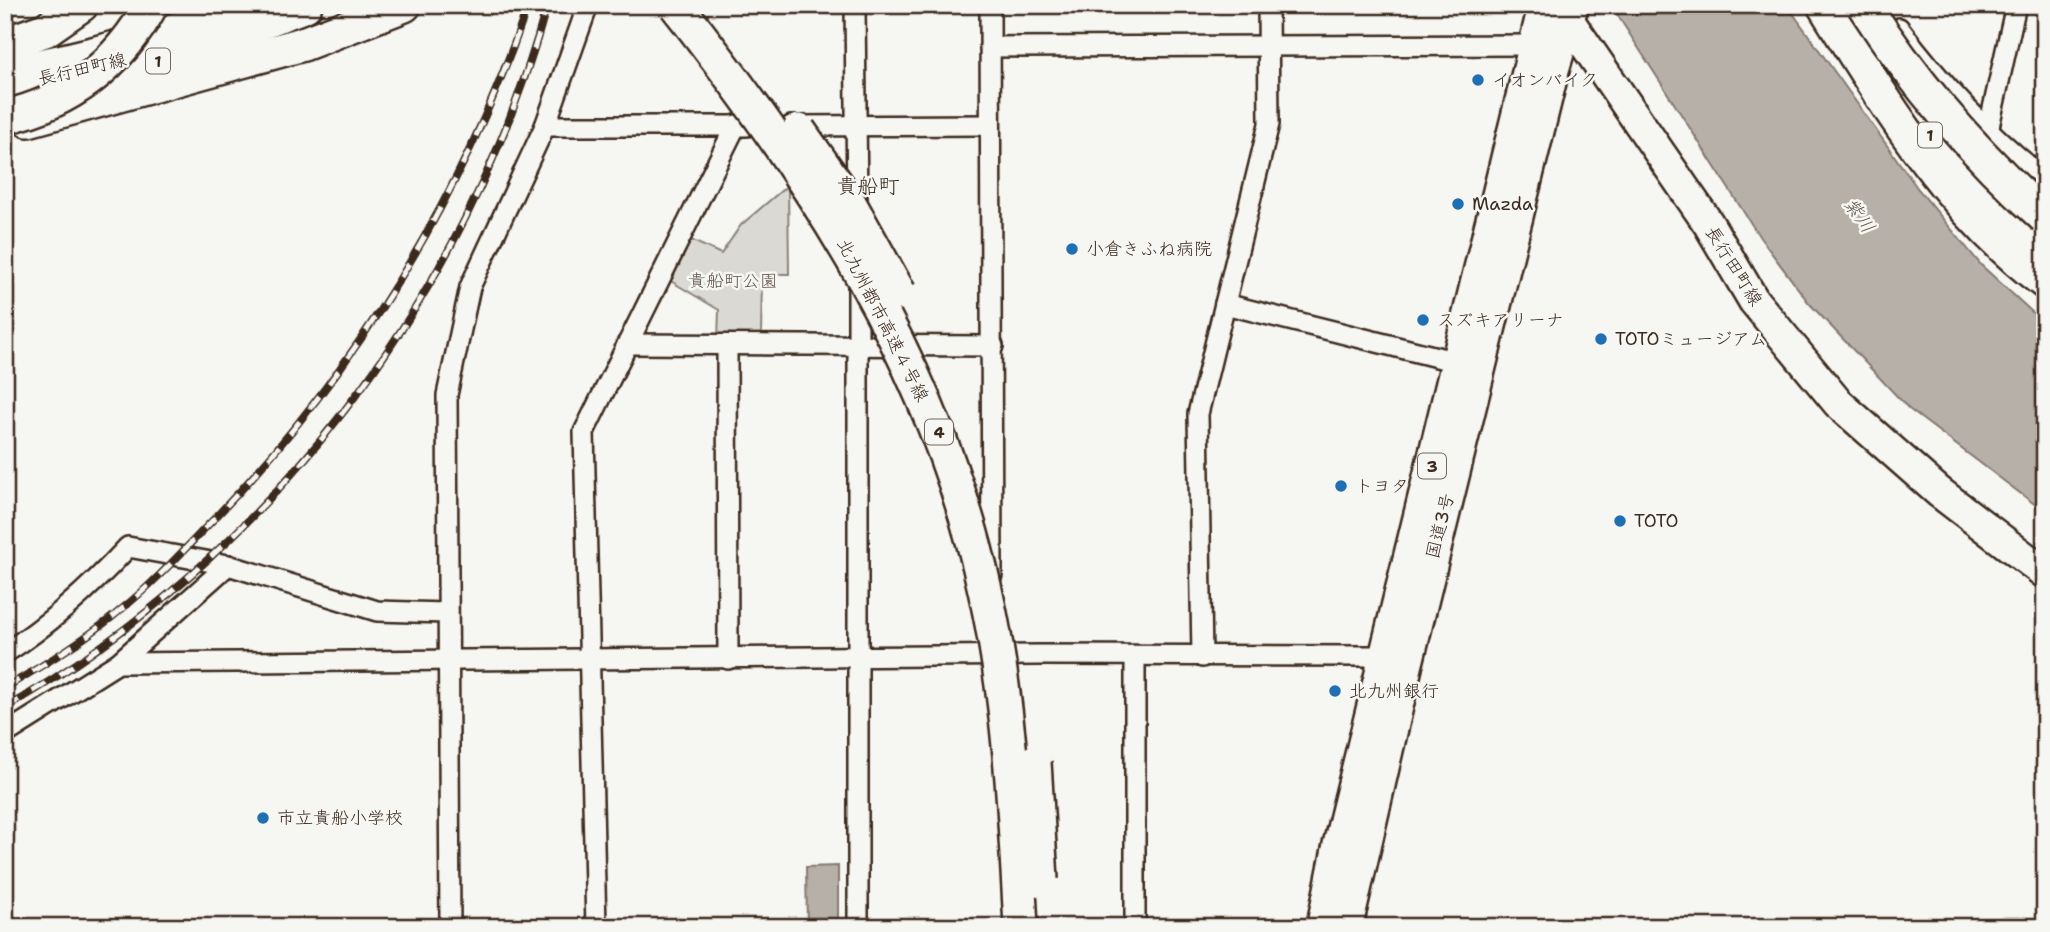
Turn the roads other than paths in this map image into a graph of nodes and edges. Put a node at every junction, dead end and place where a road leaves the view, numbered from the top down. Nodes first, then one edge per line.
1 (81, 5) edge
2 (151, 5) edge
3 (241, 5) edge
4 (276, 5) edge
5 (305, 5) edge
6 (404, 5) edge
7 (588, 5) edge
8 (676, 5) edge
9 (705, 5) edge
10 (855, 5) edge
11 (990, 5) edge
12 (1268, 5) edge
13 (1881, 5) edge
14 (2016, 5) edge
15 (1844, 6) edge
16 (1560, 9) edge
17 (5, 44) edge
18 (1534, 45) junction
19 (1268, 46) junction
20 (990, 47) junction
21 (1909, 70) junction
22 (5, 73) edge
23 (5, 85) edge
24 (5, 99) edge
25 (5, 117) edge
26 (736, 125) junction
27 (990, 125) junction
28 (5, 126) edge
29 (545, 126) junction
30 (856, 127) junction
31 (1988, 130) junction
32 (1979, 168) junction
33 (2045, 179) edge
34 (2045, 197) edge
35 (2045, 217) edge
36 (2045, 231) edge
37 (2045, 248) edge
38 (2045, 282) edge
39 (1225, 304) junction
40 (627, 344) junction
41 (727, 346) junction
42 (858, 346) junction
43 (993, 346) junction
44 (1457, 362) junction
45 (228, 565) junction
46 (2045, 573) edge
47 (446, 613) junction
48 (5, 653) edge
49 (860, 656) junction
50 (991, 657) junction
51 (1135, 657) junction
52 (1202, 657) junction
53 (729, 659) junction
54 (447, 660) junction
55 (589, 661) junction
56 (1395, 662) junction
57 (118, 663) junction
58 (5, 733) edge
59 (450, 927) edge
60 (596, 927) edge
61 (858, 927) edge
62 (1021, 927) edge
63 (1043, 927) edge
64 (1135, 927) edge
65 (1323, 927) edge
66 (1346, 927) edge

1 - 17 highway
2 - 25 highway, bridge
3 - 22 highway, 1, bridge
4 - 23 main road, 長行田町線
5 - 24 highway, 1, bridge
6 - 28 highway
7 - 29 street
8 - 62 highway, 北九州都市高速４号線 / 4, bridge
9 - 63 highway, 北九州都市高速４号線 / 4, bridge
10 - 30 street
11 - 20 street
12 - 19 street
13 - 31 street
14 - 31 street
15 - 21 highway, 1, bridge
15 - 32 street
15 - 37 highway, 1
15 - 38 highway
16 - 18 highway, 国道3号 / 3
16 - 46 main road, 長行田町線
16 - 56 highway, 国道3号 / 3
18 - 19 street
18 - 44 highway, 国道3号 / 3
19 - 20 street
19 - 39 street
20 - 27 street
21 - 34 highway, bridge
21 - 35 highway, 1, bridge
26 - 29 street
26 - 30 street
26 - 40 street
27 - 30 street
27 - 43 street
29 - 47 street
30 - 42 street
31 - 32 street
31 - 33 street
32 - 36 street
39 - 44 street
39 - 52 street
40 - 41 street
40 - 55 street
41 - 42 street
41 - 53 street
42 - 43 street
42 - 49 street
43 - 50 street
44 - 56 highway, 国道3号 / 3
45 - 47 street
45 - 48 street
45 - 57 street
47 - 54 street
49 - 50 street
49 - 53 street
49 - 61 street
50 - 51 street
51 - 52 street
51 - 64 street
52 - 56 street
53 - 55 street
54 - 55 street
54 - 57 street
54 - 59 street
55 - 60 street
56 - 65 highway, 国道3号 / 3
56 - 66 highway, 国道3号 / 3
57 - 58 street

